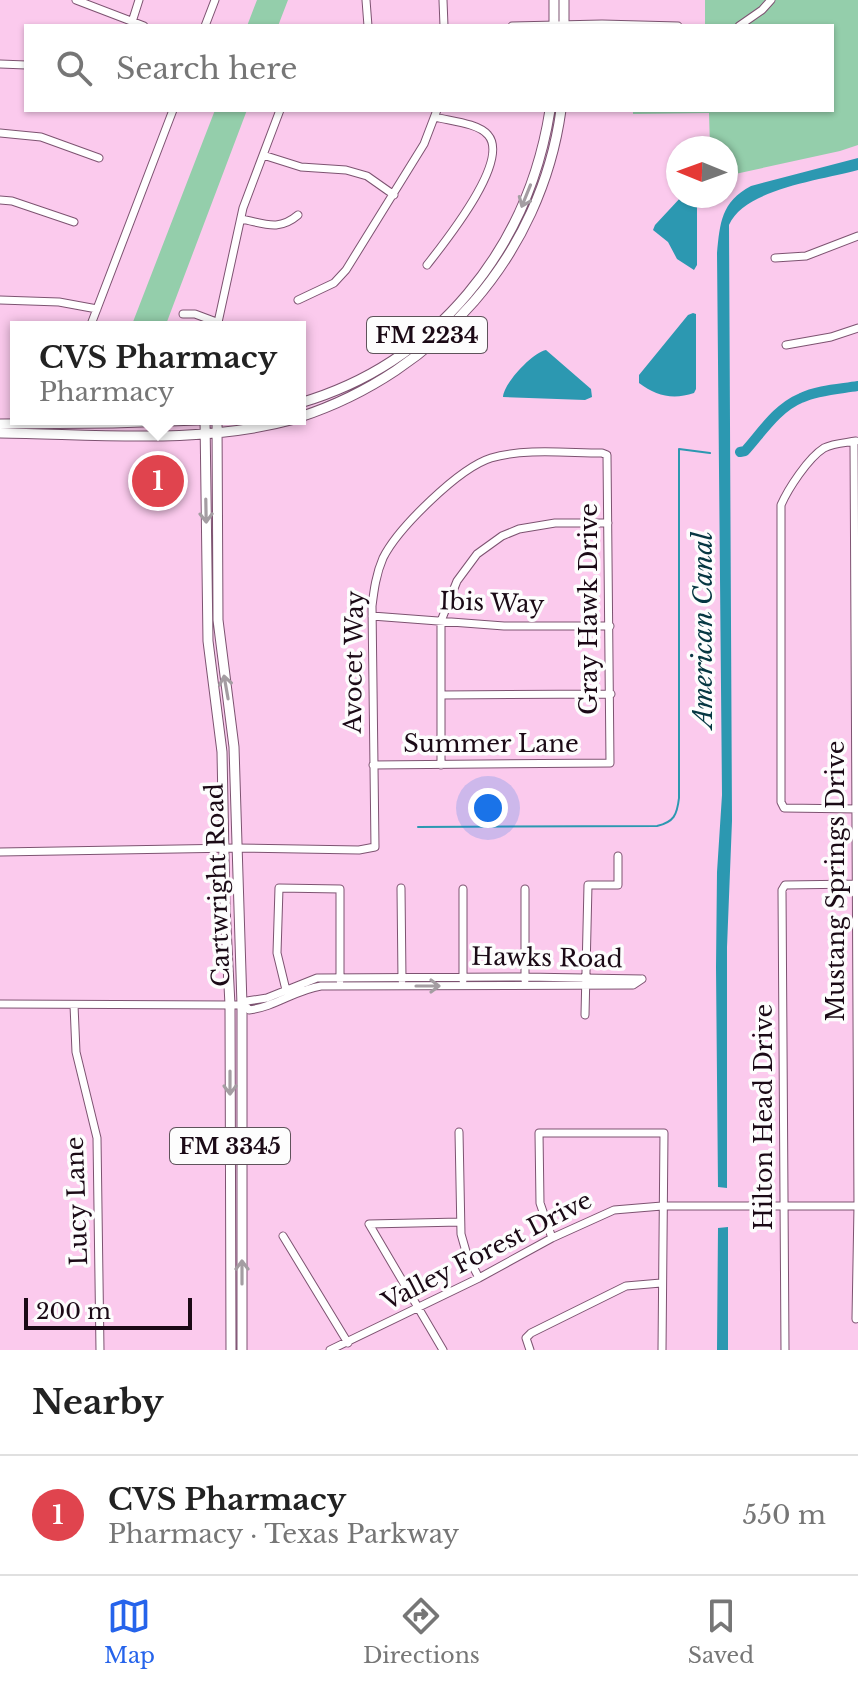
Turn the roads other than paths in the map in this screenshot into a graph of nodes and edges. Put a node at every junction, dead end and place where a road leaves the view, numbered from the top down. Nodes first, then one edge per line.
1 (76, 0) edge
2 (139, 0) edge
3 (215, 0) edge
4 (366, 0) edge
5 (443, 0) edge
6 (554, 0) edge
7 (564, 0) edge
8 (771, 0) edge
9 (132, 22) junction
10 (138, 24) edge
11 (206, 24) edge
12 (368, 24) edge
13 (444, 24) edge
14 (554, 24) edge
15 (564, 24) edge
16 (742, 24) edge
17 (0, 64) edge
18 (24, 65) edge
19 (172, 112) edge
20 (279, 112) edge
21 (550, 112) edge
22 (561, 112) edge
23 (436, 113) edge
24 (0, 133) edge
25 (263, 155) junction
26 (99, 158) dead end
27 (394, 195) junction
28 (0, 200) edge
29 (298, 215) dead end
30 (241, 219) junction
31 (74, 222) dead end
32 (858, 236) edge
33 (775, 258) dead end
34 (427, 265) dead end
35 (0, 300) edge
36 (298, 300) dead end
37 (97, 309) junction
38 (183, 314) dead end
39 (92, 321) edge
40 (209, 321) edge
41 (220, 321) edge
42 (858, 328) edge
43 (786, 345) dead end
44 (306, 401) edge
45 (306, 415) edge
46 (205, 425) edge
47 (217, 425) edge
48 (268, 425) edge
49 (0, 433) edge
50 (205, 433) junction
51 (217, 433) junction
52 (856, 442) edge
53 (607, 455) joint
54 (857, 515) edge
55 (608, 523) junction
56 (218, 549) junction
57 (206, 550) junction
58 (372, 616) junction
59 (218, 620) junction
60 (207, 621) junction
61 (441, 621) junction
62 (610, 626) junction
63 (611, 694) junction
64 (441, 695) junction
65 (231, 719) junction
66 (219, 721) junction
67 (610, 763) joint
68 (373, 765) junction
69 (441, 765) junction
70 (857, 809) edge
71 (236, 848) junction
72 (224, 850) junction
73 (0, 852) edge
74 (618, 856) dead end
75 (857, 884) edge
76 (401, 888) dead end
77 (463, 889) dead end
78 (525, 889) dead end
79 (463, 976) junction
80 (402, 977) junction
81 (525, 977) junction
82 (340, 982) junction
83 (585, 982) junction
84 (402, 986) junction
85 (463, 986) junction
86 (525, 986) junction
87 (286, 990) junction
88 (0, 1004) edge
89 (74, 1005) junction
90 (230, 1005) junction
91 (244, 1005) junction
92 (585, 1015) dead end
93 (459, 1132) dead end
94 (243, 1178) junction
95 (231, 1179) junction
96 (785, 1205) junction
97 (662, 1206) junction
98 (858, 1206) edge
99 (460, 1222) junction
100 (283, 1236) dead end
101 (552, 1238) junction
102 (479, 1278) junction
103 (661, 1283) junction
104 (417, 1308) junction
105 (856, 1319) dead end
106 (348, 1343) junction
107 (100, 1350) edge
108 (231, 1350) edge
109 (242, 1350) edge
110 (330, 1350) edge
111 (443, 1350) edge
112 (530, 1350) edge
113 (662, 1350) edge
114 (785, 1350) edge

1 - 9 street
2 - 9 street
3 - 11 street
4 - 12 street
5 - 13 street
6 - 14 main road
7 - 15 main road
8 - 16 street
9 - 10 street
17 - 18 street
19 - 37 street
20 - 25 street
21 -> 44 main road, FM 2234
22 - 45 main road, FM 2234
23 - 27 street
23 - 34 street
24 - 26 street
25 - 27 street
25 - 30 street
27 - 36 street
28 - 31 street
29 - 30 street
30 - 41 street
32 - 33 street
35 - 37 street
37 - 39 street
38 - 40 street
42 - 43 street
46 - 50 main road, Cartwright Road
47 - 51 main road, Cartwright Road
48 - 51 main road, FM 2234
49 - 50 main road, FM 2234
50 - 51 main road, FM 2234
50 -> 57 main road, Cartwright Road / FM 3345
51 - 56 main road, Cartwright Road / FM 3345
52 - 54 street, Mustang Springs Drive
52 - 70 street
53 - 55 street, Gray Hawk Drive
53 - 58 street, Avocet Way
54 - 70 street, Mustang Springs Drive
55 - 61 street
55 - 62 street, Gray Hawk Drive
56 - 57 main road
56 - 59 main road, Cartwright Road / FM 3345
57 - 60 main road, Cartwright Road / FM 3345
58 - 61 street, Ibis Way
58 - 68 street, Avocet Way
59 - 60 main road
65 -> 59 main road, Cartwright Road / FM 3345
60 - 66 main road, Cartwright Road / FM 3345
61 - 62 street, Ibis Way
61 - 64 street
62 - 63 street, Gray Hawk Drive
63 - 64 street
63 - 67 street, Gray Hawk Drive
64 - 69 street
65 - 66 main road
65 - 71 main road, Cartwright Road / FM 3345
66 - 72 main road, Cartwright Road / FM 3345
67 - 69 street, Summer Lane
68 - 69 street, Summer Lane
68 - 71 street, Avocet Way
70 - 75 street, Mustang Springs Drive
71 - 72 street
71 - 91 main road, Cartwright Road / FM 3345
72 - 73 street
72 - 90 main road, Cartwright Road / FM 3345
74 - 83 street
75 - 96 street, Hilton Head Drive
75 - 98 street, Mustang Springs Drive
76 - 80 street
77 - 79 street
78 - 81 street
79 - 80 street, Hawks Road
79 - 81 street, Hawks Road
79 - 85 street
80 - 82 street, Hawks Road
80 - 84 street
81 - 83 street, Hawks Road
81 - 86 street
82 - 84 street, Hawks Road
82 - 87 street, Hawks Road
82 - 87 street
82 - 91 street, Hawks Road
83 - 83 street, Hawks Road
83 - 86 street, Hawks Road
83 - 92 street
84 -> 85 street, Hawks Road
85 - 86 street, Hawks Road
87 - 91 street, Hawks Road
88 - 89 street, Hawks Road
89 - 90 street, Hawks Road
89 - 107 street, Lucy Lane
90 - 91 street, Hawks Road
90 -> 95 main road, Cartwright Road / FM 3345
91 - 94 main road, Cartwright Road / FM 3345
93 - 99 street
94 - 95 main road
109 -> 94 main road, Cartwright Road / FM 3345
95 - 108 main road, Cartwright Road / FM 3345
96 - 97 street, Valley Forest Drive
96 - 98 street, Valley Forest Drive
96 - 114 street, Hilton Head Drive
97 - 101 street, Valley Forest Drive
97 - 101 street
97 - 103 street
98 - 105 street, Mustang Springs Drive
99 - 102 street
99 - 104 street
100 - 106 street
101 - 102 street, Valley Forest Drive
102 - 104 street, Valley Forest Drive
103 - 112 street
103 - 113 street
104 - 106 street, Valley Forest Drive
104 - 111 street
106 - 110 street, Valley Forest Drive

